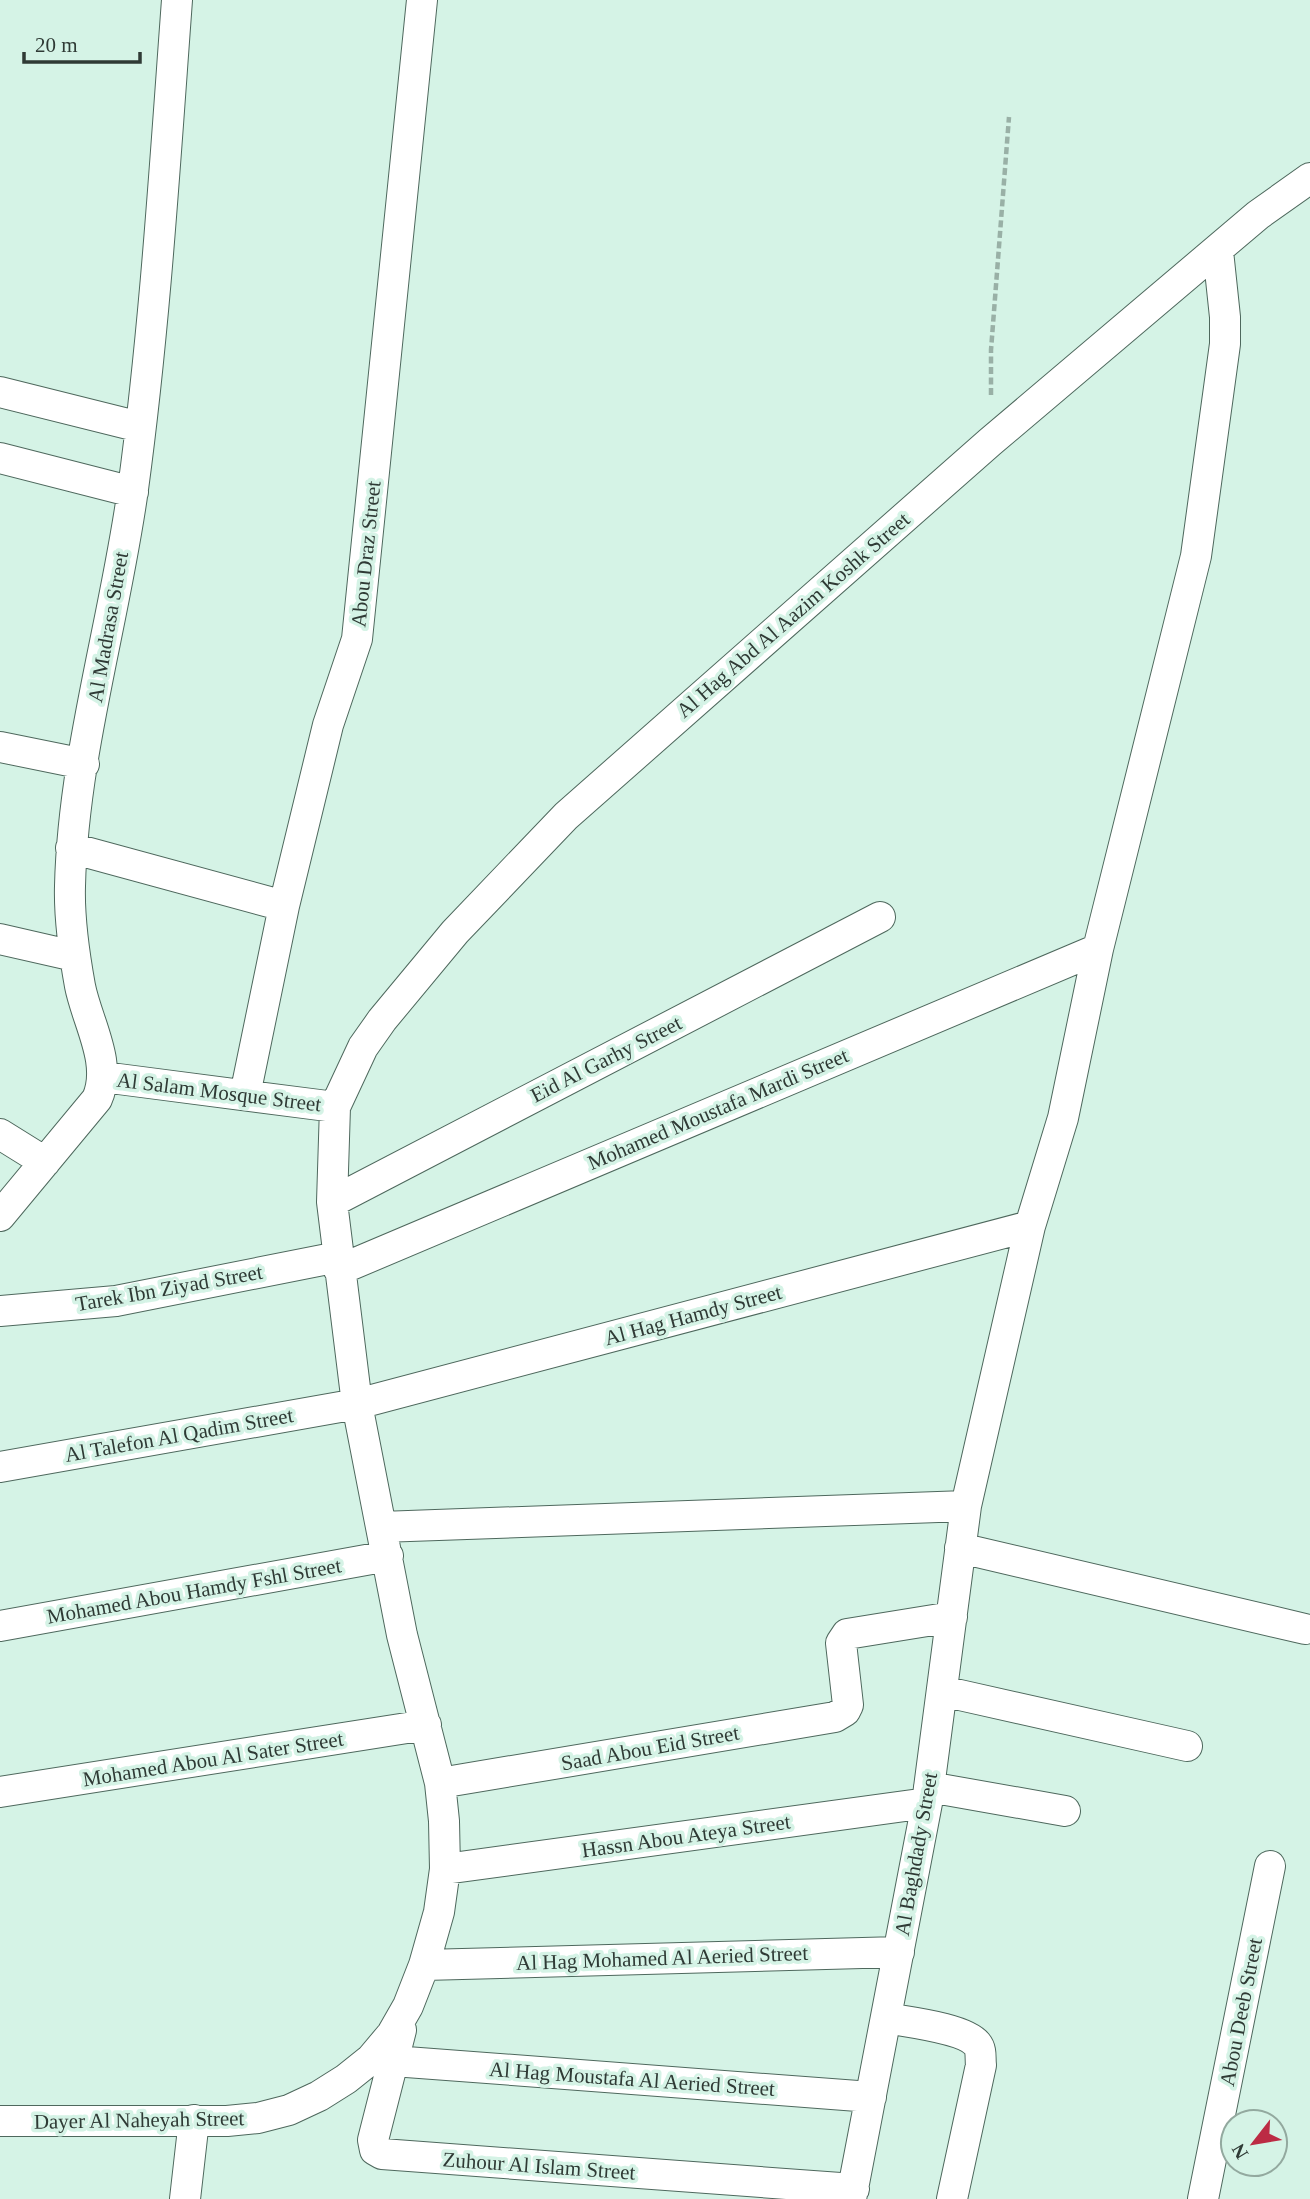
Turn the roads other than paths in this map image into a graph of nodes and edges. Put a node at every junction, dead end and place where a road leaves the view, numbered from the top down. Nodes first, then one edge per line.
1 (177, 0) edge
2 (422, 0) edge
3 (1310, 178) edge
4 (1218, 251) junction
5 (0, 392) edge
6 (140, 427) junction
7 (0, 458) edge
8 (132, 492) junction
9 (0, 747) edge
10 (84, 764) junction
11 (71, 848) junction
12 (284, 906) junction
13 (880, 917) dead end
14 (0, 939) edge
15 (1098, 948) junction
16 (74, 956) junction
17 (103, 1077) junction
18 (245, 1095) junction
19 (335, 1107) junction
20 (0, 1133) edge
21 (45, 1162) junction
22 (332, 1202) junction
23 (0, 1216) edge
24 (1030, 1226) junction
25 (338, 1264) junction
26 (0, 1311) edge
27 (357, 1404) junction
28 (0, 1466) edge
29 (966, 1506) junction
30 (384, 1541) junction
31 (960, 1548) junction
32 (952, 1617) junction
33 (0, 1626) edge
34 (1305, 1629) dead end
35 (942, 1691) junction
36 (426, 1725) junction
37 (1187, 1746) dead end
38 (440, 1783) junction
39 (0, 1792) edge
40 (928, 1795) junction
41 (1065, 1811) dead end
42 (1270, 1866) dead end
43 (445, 1869) junction
44 (899, 1952) junction
45 (424, 1965) junction
46 (408, 2006) junction
47 (886, 2018) junction
48 (393, 2061) junction
49 (871, 2097) junction
50 (194, 2120) junction
51 (0, 2121) edge
52 (684, 2188) edge
53 (852, 2194) edge
54 (185, 2199) edge
55 (952, 2199) edge
56 (1203, 2199) edge

1 - 6 street, Al Madrasa Street
2 - 12 street, Abou Draz Street
3 - 4 street, Al Hag Abd Al Aazim Koshk Street
4 - 15 street, Al Baghdady Street
4 - 19 street, Al Hag Abd Al Aazim Koshk Street
5 - 6 street
6 - 8 street, Al Madrasa Street
7 - 8 street
8 - 10 street, Al Madrasa Street
9 - 10 street
10 - 11 street, Al Madrasa Street
11 - 12 street
11 - 16 street, Al Madrasa Street
12 - 18 street, Abou Draz Street
13 - 22 street, Eid Al Garhy Street
14 - 16 street
15 - 24 street, Al Baghdady Street
15 - 25 street, Mohamed Moustafa Mardi Street
16 - 17 street, Al Madrasa Street
17 - 18 street, Al Salam Mosque Street
17 - 21 street
18 - 19 street, Al Salam Mosque Street
19 - 22 street, Dayer Al Naheyah Street
20 - 21 street
21 - 23 street
22 - 25 street, Dayer Al Naheyah Street
24 - 27 street, Al Hag Hamdy Street
24 - 29 street, Al Baghdady Street
25 - 26 street, Tarek Ibn Ziyad Street
25 - 27 street, Dayer Al Naheyah Street
27 - 28 street, Al Talefon Al Qadim Street
27 - 30 street, Dayer Al Naheyah Street
29 - 30 street, Mohamed Abou Hamdy Fshl Street
29 - 31 street, Al Baghdady Street
30 - 33 street, Mohamed Abou Hamdy Fshl Street
30 - 36 street, Dayer Al Naheyah Street
31 - 32 street, Al Baghdady Street
31 - 34 street
32 - 35 street, Al Baghdady Street
32 - 38 street, Saad Abou Eid Street
35 - 37 street
35 - 40 street, Al Baghdady Street
36 - 38 street, Dayer Al Naheyah Street
36 - 39 street, Mohamed Abou Al Sater Street
38 - 43 street, Dayer Al Naheyah Street
40 - 41 street, Hassn Abou Ateya Street
40 - 43 street, Hassn Abou Ateya Street
40 - 44 street, Al Baghdady Street
42 - 56 street, Abou Deeb Street
43 - 45 street, Dayer Al Naheyah Street
44 - 45 street, Al Hag Mohamed Al Aeried Street
44 - 47 street, Al Baghdady Street
45 - 46 street, Dayer Al Naheyah Street
46 - 48 street, Zuhour Al Islam Street
46 - 50 street, Dayer Al Naheyah Street
47 - 49 street, Al Baghdady Street
47 - 55 street
48 - 49 street, Al Hag Moustafa Al Aeried Street
48 - 52 street, Zuhour Al Islam Street
49 - 53 street, Al Baghdady Street
50 - 51 street, Dayer Al Naheyah Street
50 - 54 street
52 - 53 street, Zuhour Al Islam Street

